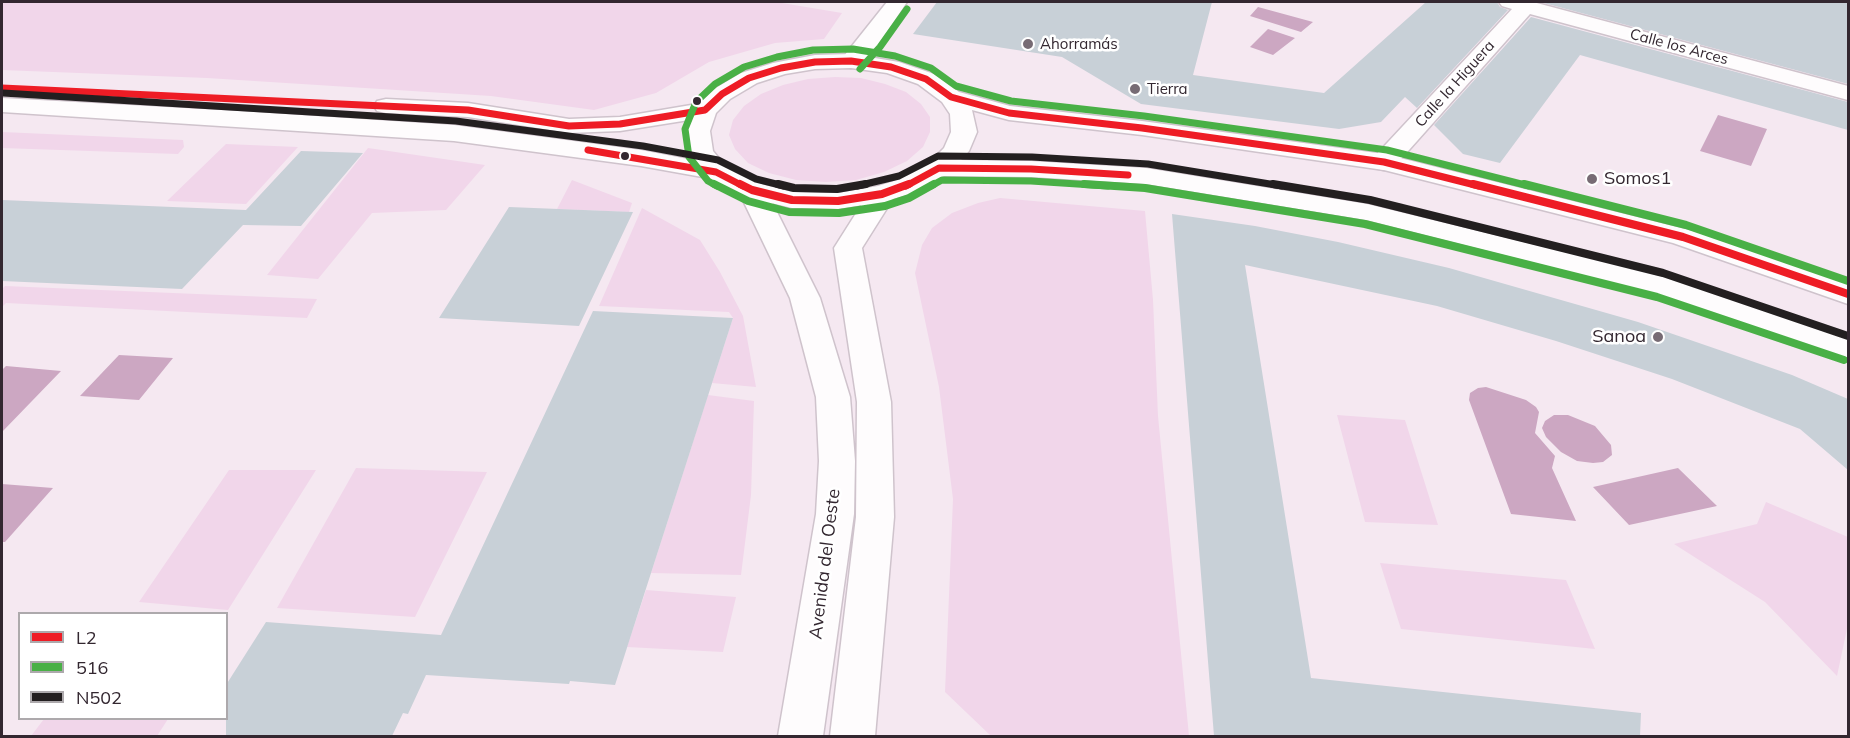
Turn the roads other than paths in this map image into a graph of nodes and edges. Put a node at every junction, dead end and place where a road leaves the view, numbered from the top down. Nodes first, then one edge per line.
1 (897, 2) edge
2 (1518, 4) edge
3 (851, 61) junction
4 (2, 88) edge
5 (1848, 93) edge
6 (951, 97) junction
7 (2, 105) edge
8 (705, 110) junction
9 (1384, 162) junction
10 (939, 168) junction
11 (716, 172) junction
12 (752, 190) junction
13 (882, 194) junction
14 (1848, 294) edge
15 (1848, 349) edge
16 (801, 736) edge
17 (852, 736) edge

1 - 3 street
2 - 5 street, Calle los Arces
2 - 9 street, Calle la Higuera
3 - 6 street
3 - 8 street
4 - 8 street
6 - 9 street
6 - 10 street
7 - 11 street
8 - 11 street
9 - 14 street
10 - 13 street
10 - 15 street
11 - 12 street
12 - 13 street
12 - 16 street, Avenida del Oeste
13 - 17 street

